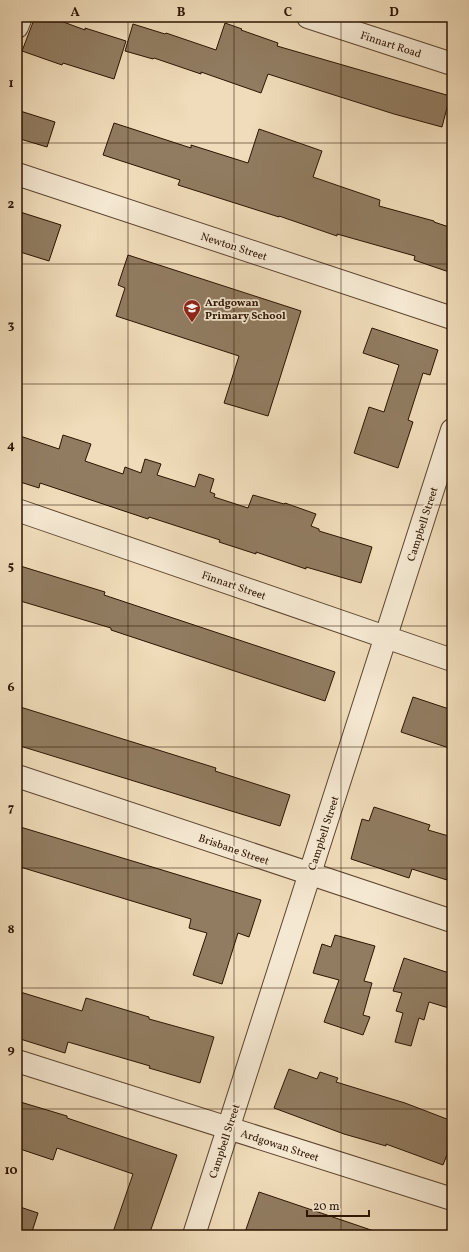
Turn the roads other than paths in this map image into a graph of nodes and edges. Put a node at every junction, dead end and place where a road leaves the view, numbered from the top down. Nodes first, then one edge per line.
1 (20, 17) edge
2 (308, 17) edge
3 (17, 27) edge
4 (452, 64) edge
5 (17, 174) edge
6 (452, 318) edge
7 (452, 430) edge
8 (17, 510) edge
9 (386, 637) junction
10 (452, 660) edge
11 (17, 776) edge
12 (310, 874) junction
13 (452, 921) edge
14 (17, 1061) edge
15 (228, 1128) junction
16 (452, 1199) edge
17 (194, 1235) edge

1 - 3 street
2 - 4 street, Finnart Road
5 - 6 street, Newton Street
7 - 9 street, Campbell Street
8 - 9 street, Finnart Street
9 - 10 street, Finnart Street
9 - 12 street, Campbell Street
11 - 12 street, Brisbane Street
12 - 13 street, Brisbane Street
12 - 15 street, Campbell Street
14 - 15 street, Ardgowan Street
15 - 16 street, Ardgowan Street
15 - 17 street, Campbell Street

